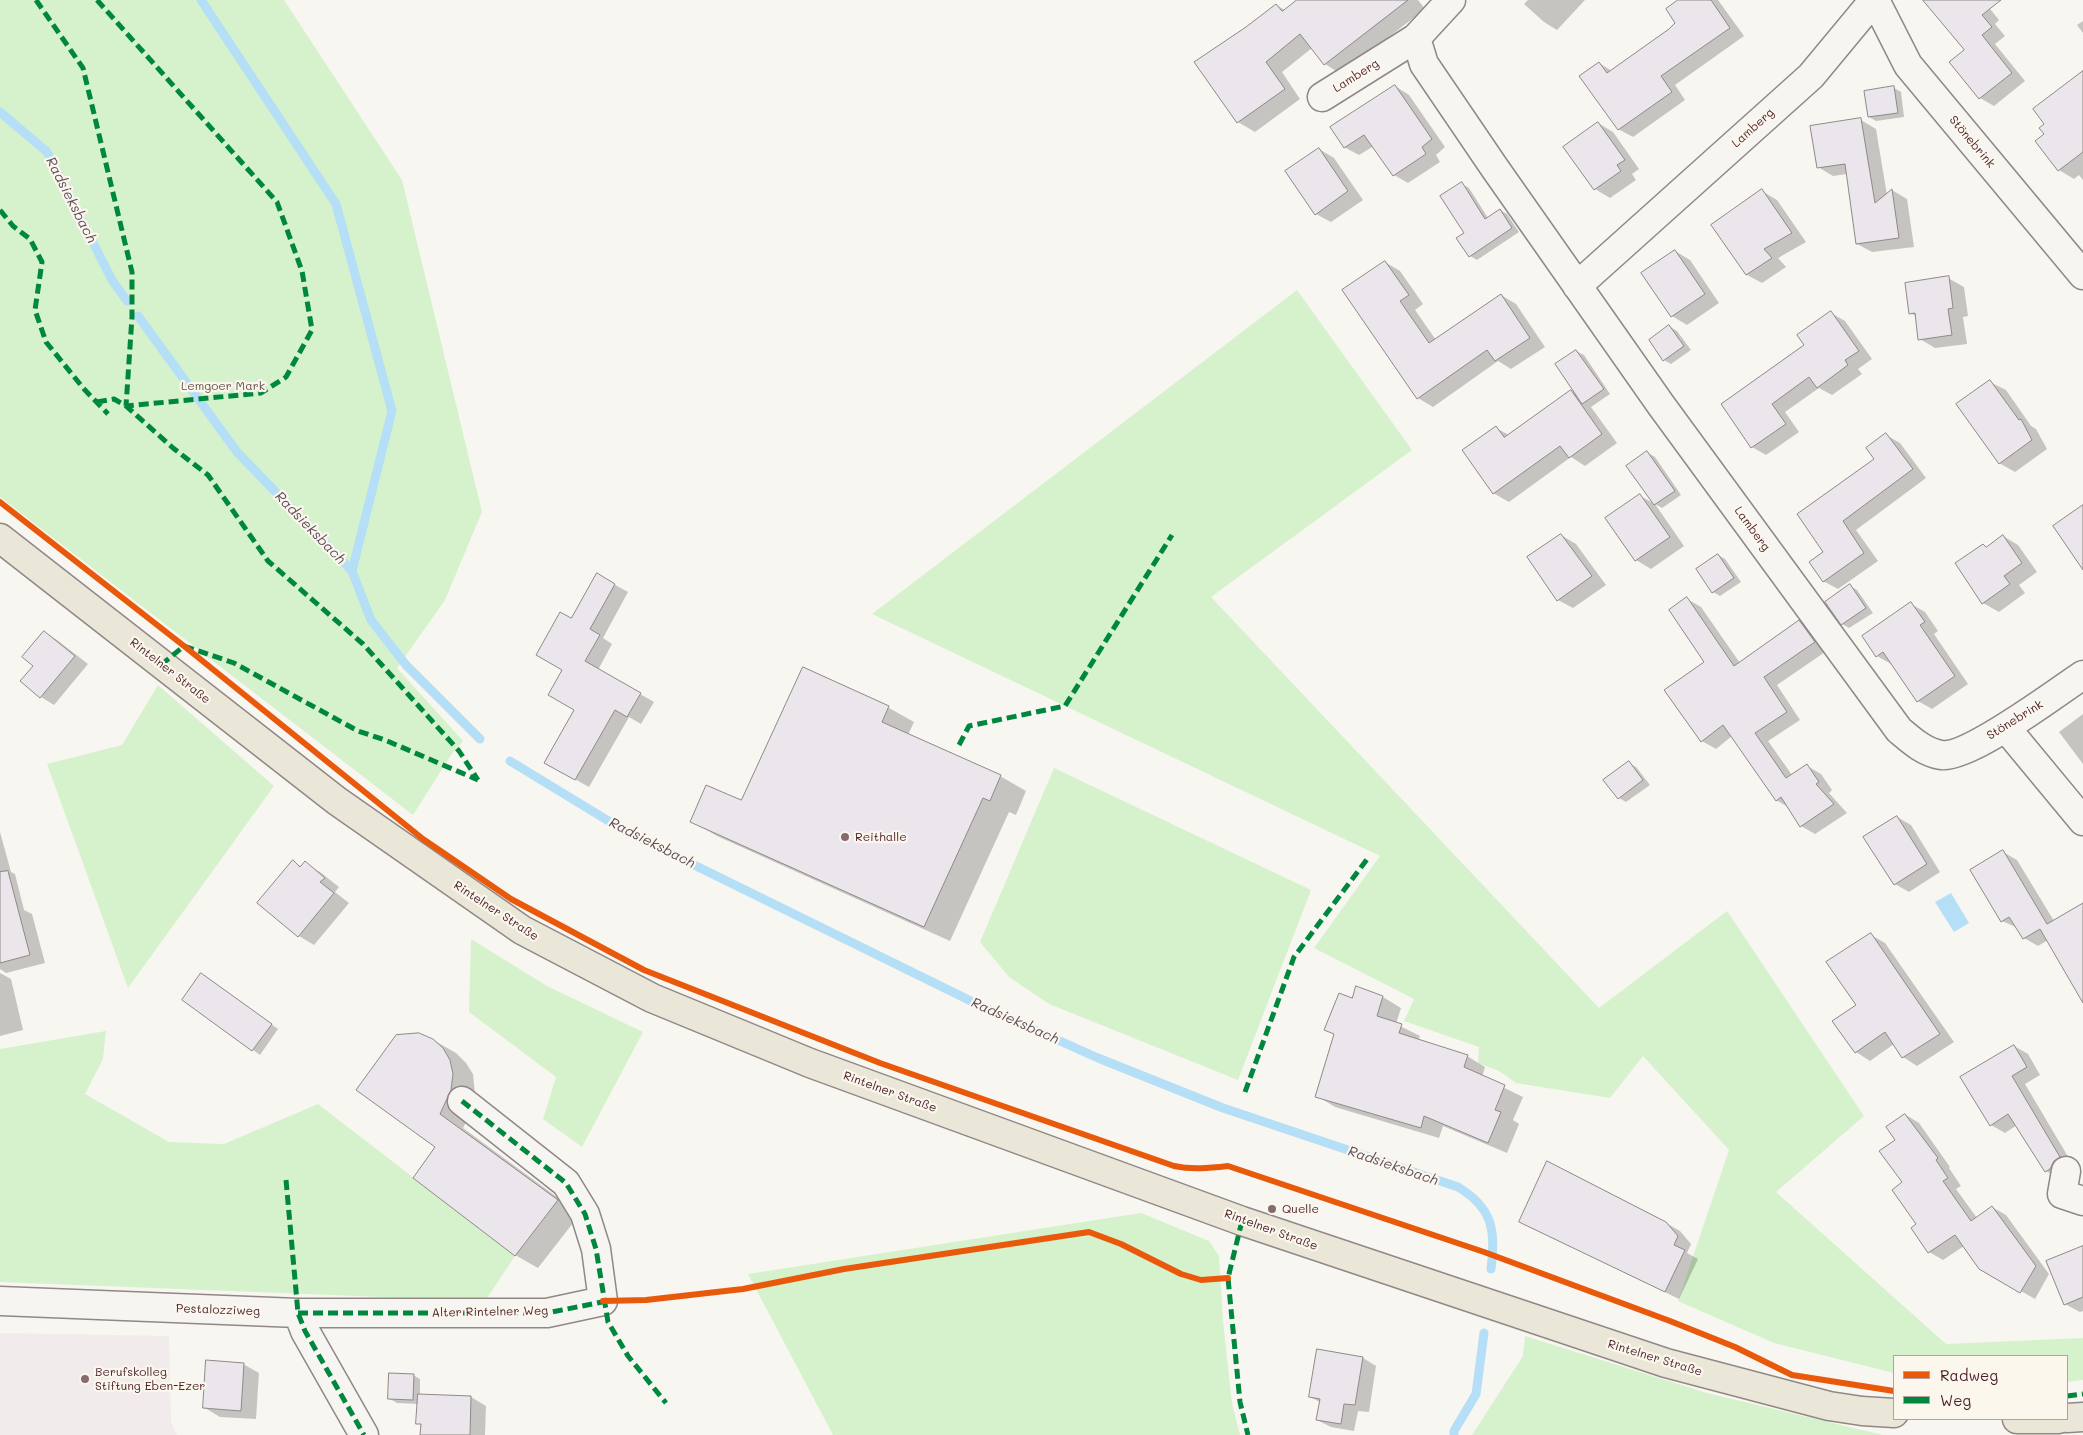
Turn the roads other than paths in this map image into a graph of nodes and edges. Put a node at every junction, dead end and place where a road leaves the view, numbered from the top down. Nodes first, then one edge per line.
1 (1451, 0) edge
2 (1875, 0) edge
3 (1416, 38) junction
4 (1322, 98) dead end
5 (2083, 275) edge
6 (1577, 286) junction
7 (0, 538) edge
8 (2083, 675) edge
9 (2006, 728) junction
10 (1943, 755) joint
11 (2083, 821) edge
12 (462, 1101) dead end
13 (2066, 1171) dead end
14 (2083, 1201) edge
15 (0, 1301) edge
16 (298, 1313) junction
17 (1893, 1413) edge
18 (2083, 1417) edge
19 (2068, 1418) edge
20 (364, 1435) edge

1 - 3 street, Lamberg
2 - 5 street, Stönebrink
2 - 6 street, Lamberg
3 - 4 street, Lamberg
3 - 6 street, Lamberg
6 - 10 street, Lamberg
7 - 17 main road, Rintelner Straße
8 - 9 street, Stönebrink
9 - 10 street, Stönebrink
9 - 11 street
12 - 16 street, Alter Rintelner Weg
13 - 14 street
15 - 16 street, Pestalozziweg
16 - 20 street
18 - 19 main road

